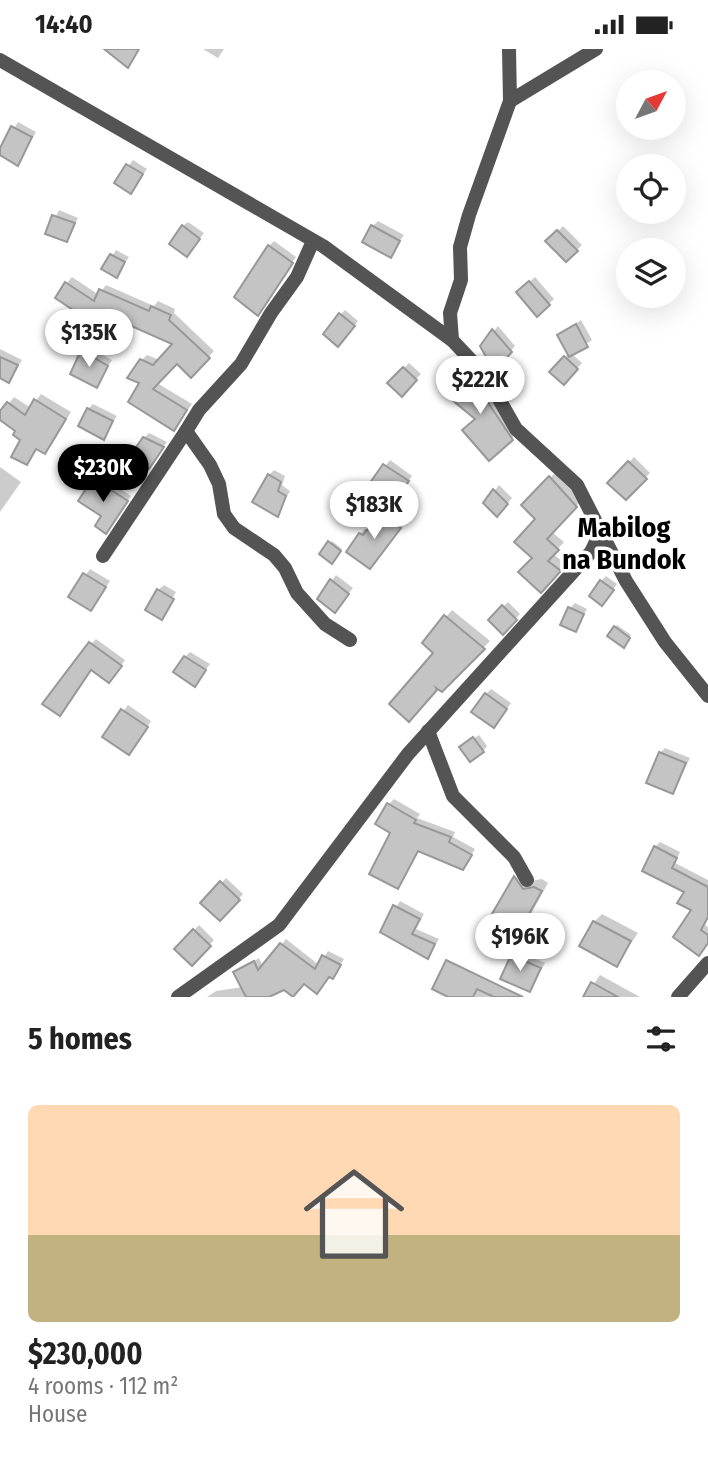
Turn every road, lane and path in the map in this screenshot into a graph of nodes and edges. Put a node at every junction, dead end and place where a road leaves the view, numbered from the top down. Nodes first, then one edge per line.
1 (509, 49) edge
2 (596, 49) edge
3 (0, 60) edge
4 (510, 101) junction
5 (313, 241) junction
6 (452, 340) junction
7 (186, 431) junction
8 (601, 532) junction
9 (103, 557) dead end
10 (350, 640) dead end
11 (708, 696) edge
12 (428, 731) junction
13 (527, 880) dead end
14 (708, 963) edge
15 (178, 997) edge
16 (678, 997) edge

1 - 4 street
2 - 4 street
3 - 5 street
4 - 6 street
5 - 6 street
5 - 7 street
6 - 8 street
7 - 9 street
7 - 10 street
8 - 11 street
8 - 12 street
12 - 13 street
12 - 15 street
14 - 16 street

